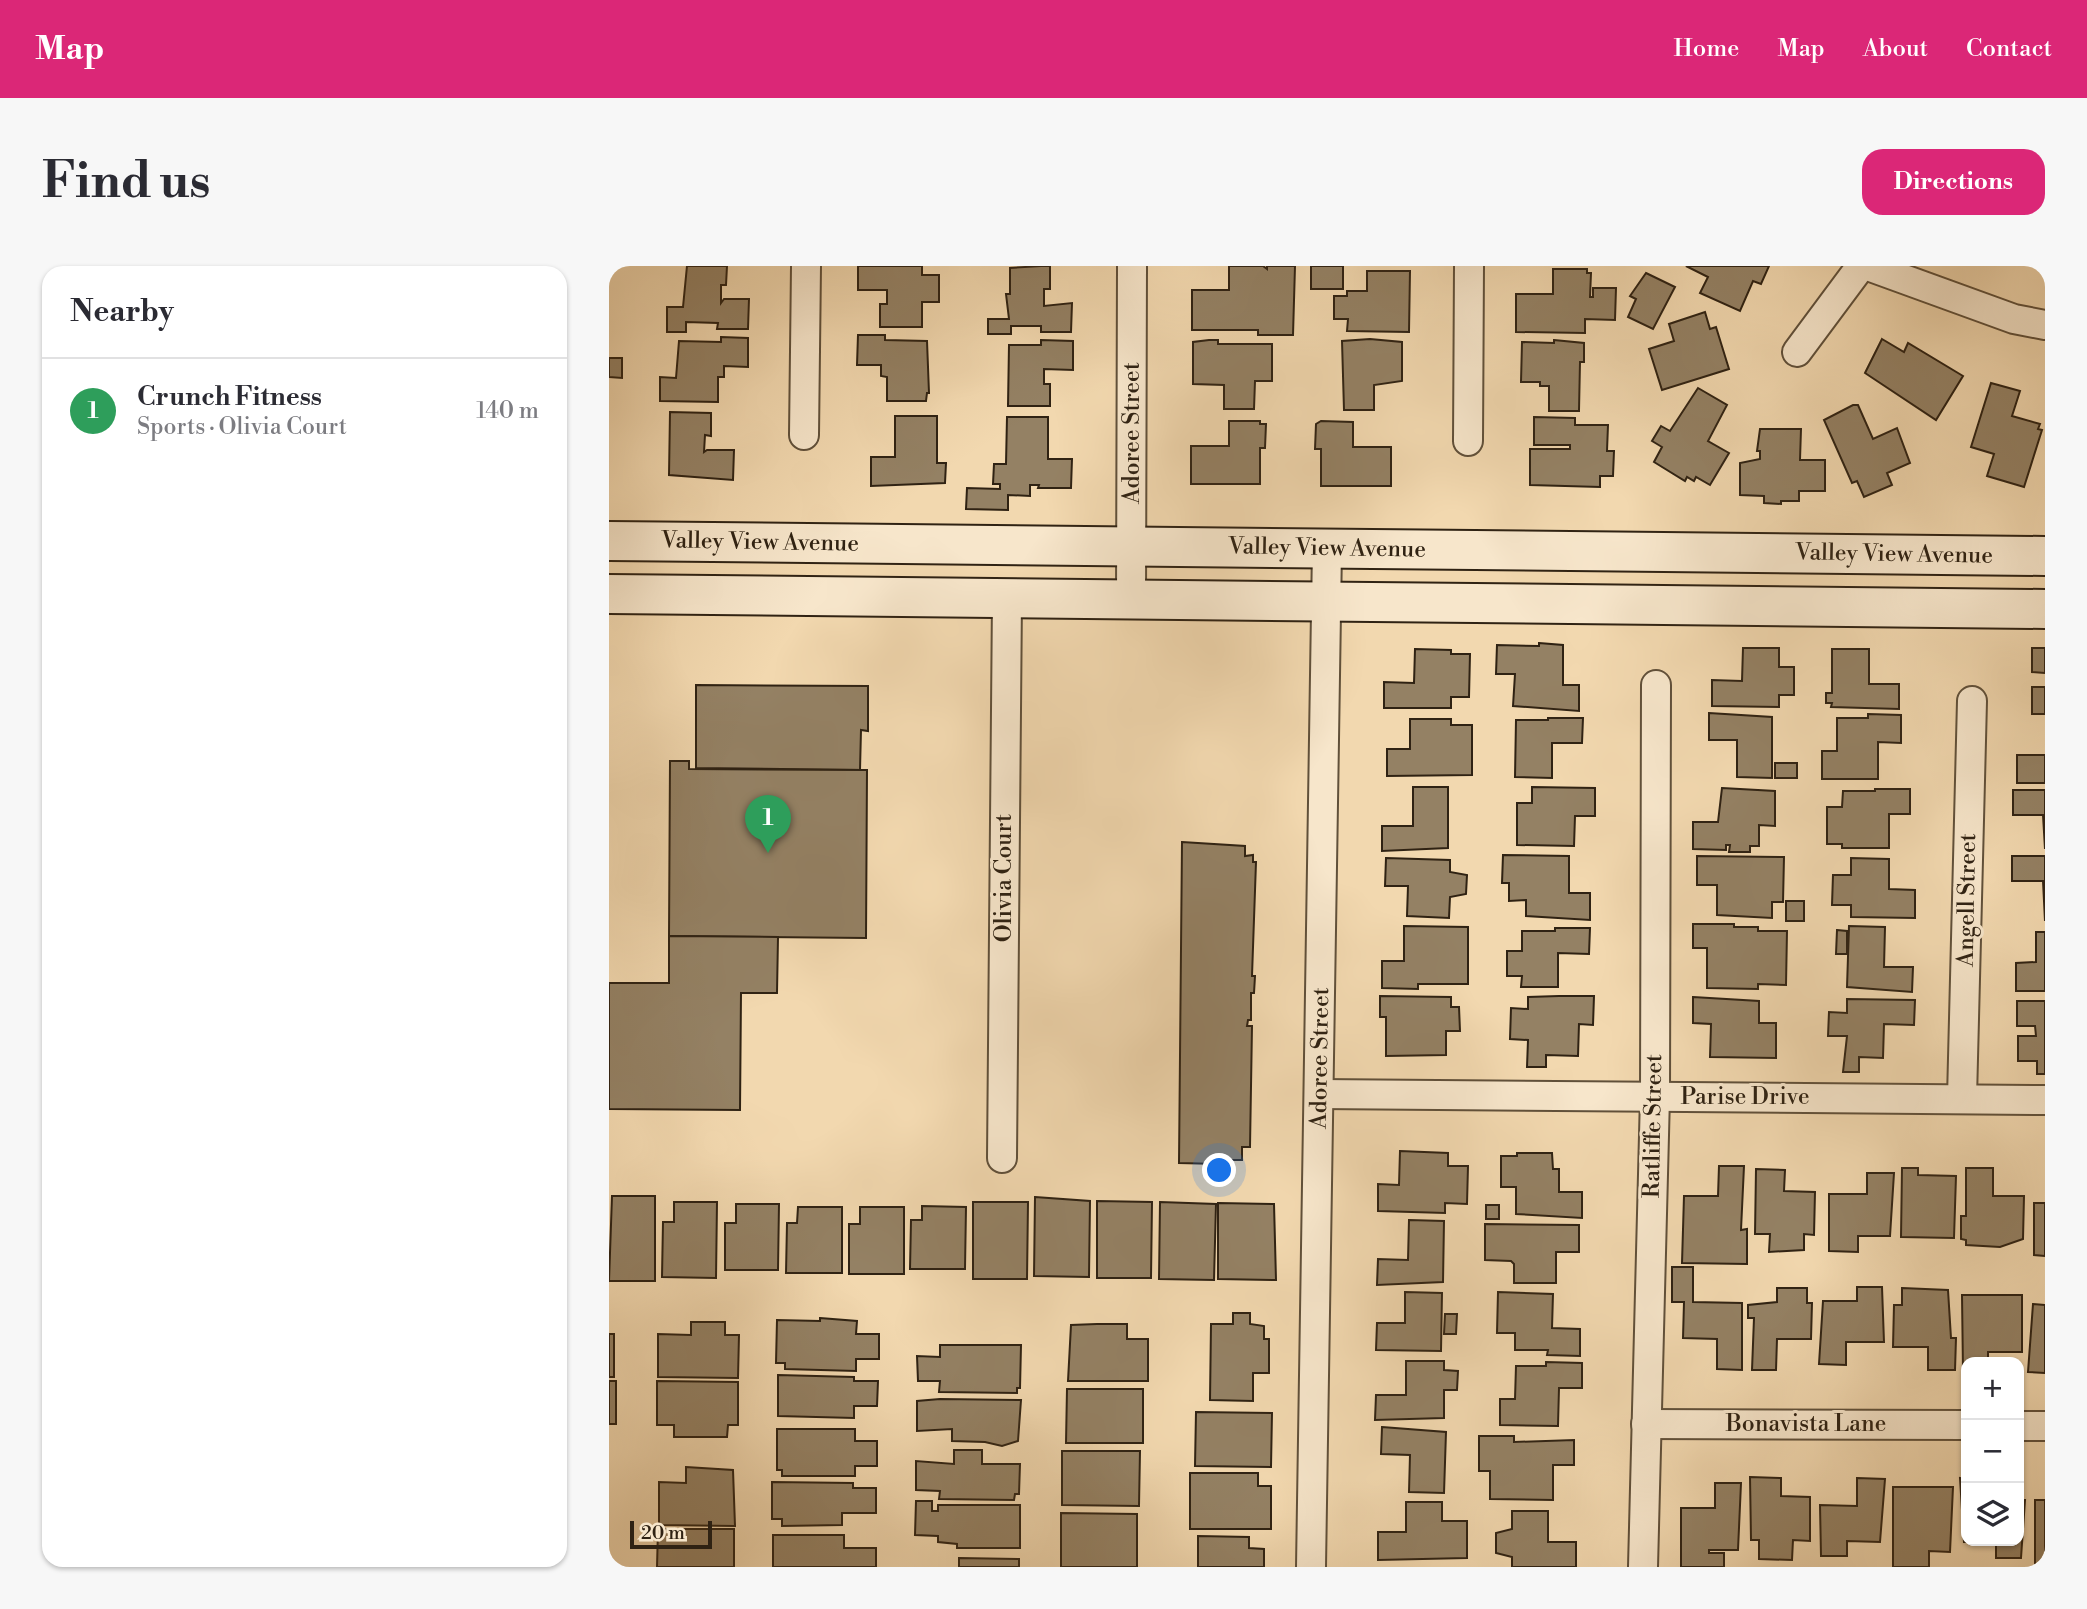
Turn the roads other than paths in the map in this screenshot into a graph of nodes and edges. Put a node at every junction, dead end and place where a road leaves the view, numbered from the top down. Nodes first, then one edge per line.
1 (806, 266) edge
2 (1132, 266) edge
3 (1469, 266) edge
4 (1861, 266) edge
5 (1868, 266) edge
6 (2045, 325) edge
7 (1797, 352) dead end
8 (804, 435) dead end
9 (1468, 441) dead end
10 (609, 541) edge
11 (1131, 546) junction
12 (1327, 548) junction
13 (2045, 556) edge
14 (609, 594) edge
15 (1007, 598) junction
16 (1131, 600) junction
17 (1327, 602) junction
18 (2045, 609) edge
19 (1656, 685) dead end
20 (1972, 701) dead end
21 (1319, 1094) junction
22 (1655, 1096) junction
23 (1962, 1098) junction
24 (2045, 1100) edge
25 (1002, 1158) dead end
26 (1646, 1424) junction
27 (1961, 1425) edge
28 (2024, 1426) edge
29 (2045, 1426) edge
30 (1311, 1567) edge
31 (1643, 1567) edge

1 - 8 street
2 - 11 street, Adoree Street
3 - 9 street
4 - 7 street
5 - 6 street
10 - 11 main road, Valley View Avenue
11 - 12 main road, Valley View Avenue
11 - 16 street, Adoree Street
12 - 13 main road, Valley View Avenue
12 - 17 street, Adoree Street
14 - 15 main road
15 - 16 main road
15 - 25 street, Olivia Court
16 - 17 main road
17 - 18 main road
17 - 21 street, Adoree Street
19 - 22 street, Ratliffe Street
20 - 23 street, Angell Street
21 - 22 street, Parise Drive
21 - 30 street, Adoree Street
22 - 23 street, Parise Drive
22 - 26 street, Ratliffe Street
23 - 24 street, Parise Drive
26 - 27 street, Bonavista Lane
26 - 31 street, Ratliffe Street
28 - 29 street

